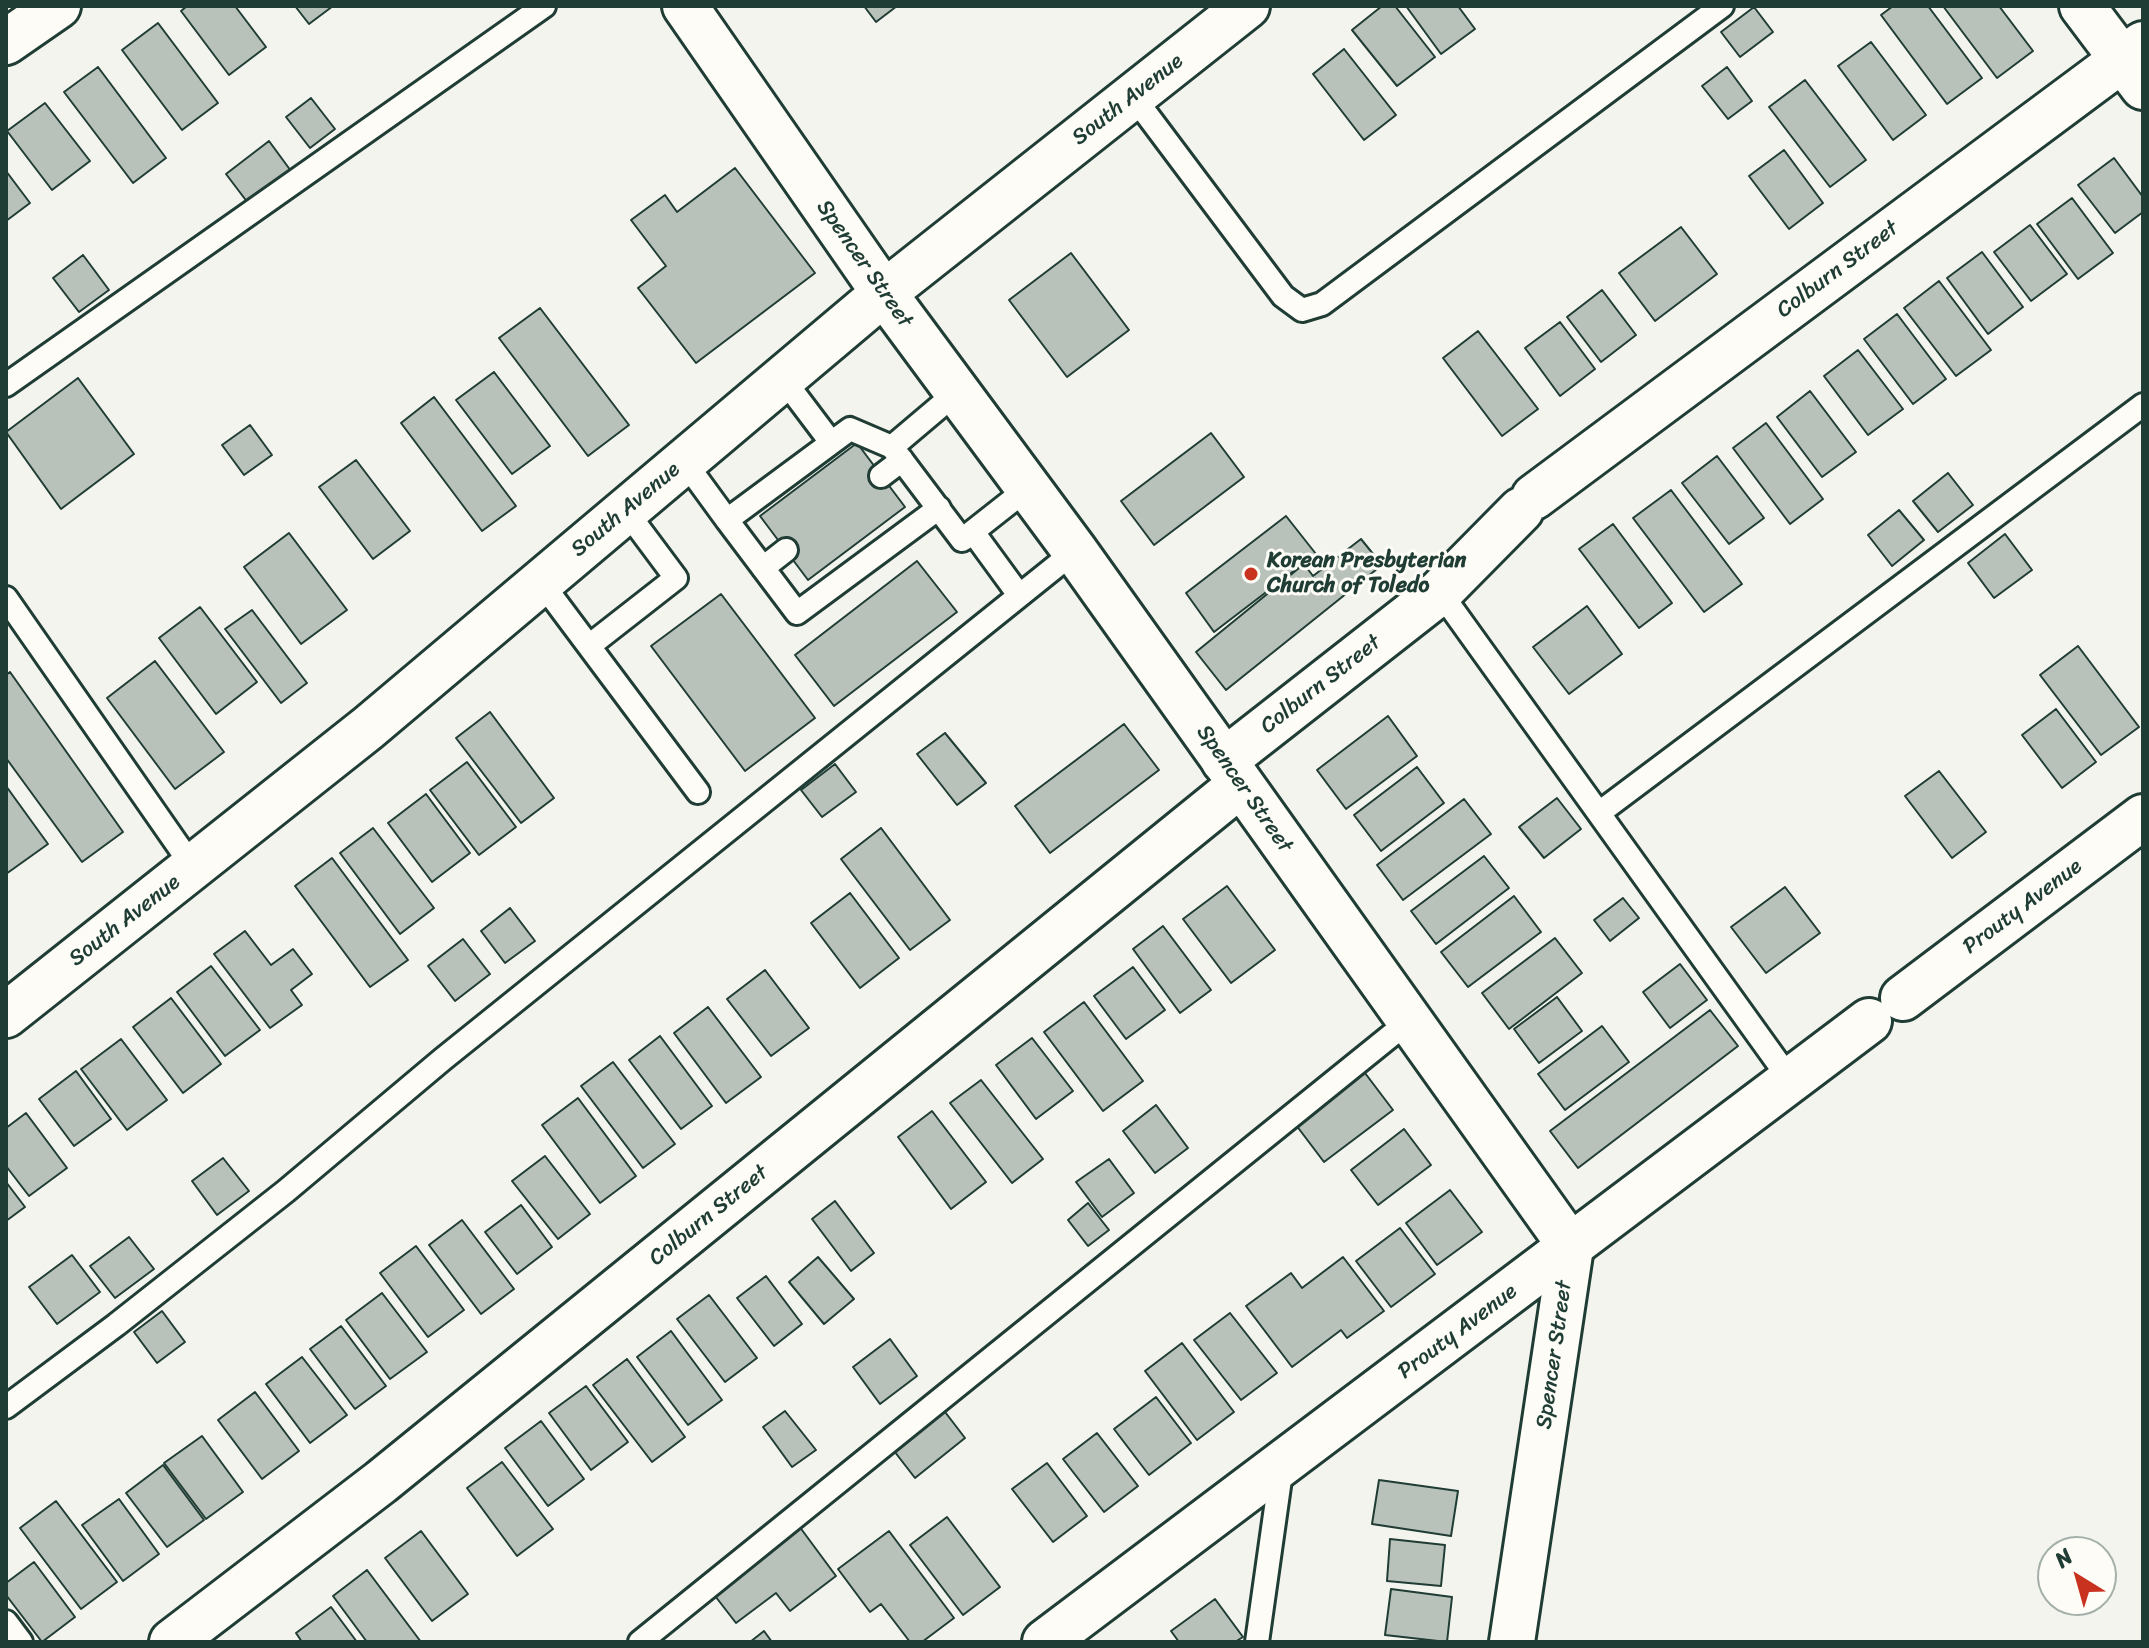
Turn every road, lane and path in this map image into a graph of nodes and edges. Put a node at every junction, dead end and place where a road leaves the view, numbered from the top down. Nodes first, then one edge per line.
1 (58, 6) edge
2 (544, 6) edge
3 (685, 6) edge
4 (1247, 6) edge
5 (1722, 6) edge
6 (2082, 6) edge
7 (6, 42) edge
8 (2136, 63) edge
9 (1133, 96) junction
10 (884, 293) junction
11 (784, 380) junction
12 (6, 385) edge
13 (957, 392) junction
14 (2143, 405) edge
15 (830, 441) junction
16 (897, 453) junction
17 (684, 461) junction
18 (881, 476) dead end
19 (1028, 488) junction
20 (939, 508) junction
21 (626, 511) junction
22 (727, 520) junction
23 (973, 532) junction
24 (786, 550) dead end
25 (1075, 551) junction
26 (763, 568) junction
27 (541, 582) junction
28 (1440, 592) junction
29 (1019, 595) junction
30 (6, 598) edge
31 (589, 646) junction
32 (1232, 773) junction
33 (698, 792) dead end
34 (1599, 813) junction
35 (2143, 817) edge
36 (193, 867) junction
37 (6, 1015) edge
38 (1409, 1021) junction
39 (1791, 1081) junction
40 (1571, 1247) junction
41 (6, 1407) edge
42 (1282, 1464) junction
43 (6, 1622) edge
44 (21, 1642) edge
45 (172, 1642) edge
46 (640, 1642) edge
47 (1045, 1642) edge
48 (1257, 1642) edge
49 (1512, 1642) edge

1 - 7 street
2 - 12 lane
3 - 10 street, Spencer Street
4 - 9 street, South Avenue
5 - 9 lane
6 - 8 street
8 - 28 street, Colburn Street
9 - 10 street, South Avenue
10 - 11 street, South Avenue
10 - 13 street, Spencer Street
11 - 15 lane
11 - 17 street, South Avenue
13 - 16 lane
13 - 19 street, Spencer Street
14 - 34 lane
15 - 16 lane
15 - 22 lane
16 - 18 lane
16 - 20 lane
17 - 21 street, South Avenue
17 - 22 lane
19 - 23 lane
19 - 25 street, Spencer Street
20 - 23 lane
20 - 26 lane
21 - 27 street, South Avenue
21 - 31 lane
22 - 26 lane
23 - 29 lane
24 - 26 lane
25 - 29 lane
25 - 32 street, Spencer Street
27 - 31 lane
27 - 36 street, South Avenue
28 - 32 street, Colburn Street
28 - 34 lane
29 - 41 lane
30 - 36 lane
31 - 33 lane
32 - 38 street, Spencer Street
32 - 45 street, Colburn Street
34 - 39 lane
35 - 39 street, Prouty Avenue
36 - 37 street, South Avenue
38 - 40 street, Spencer Street
38 - 46 lane
39 - 40 street, Prouty Avenue
40 - 42 street, Prouty Avenue
40 - 49 street, Spencer Street
42 - 47 street, Prouty Avenue
42 - 48 lane
43 - 44 lane

